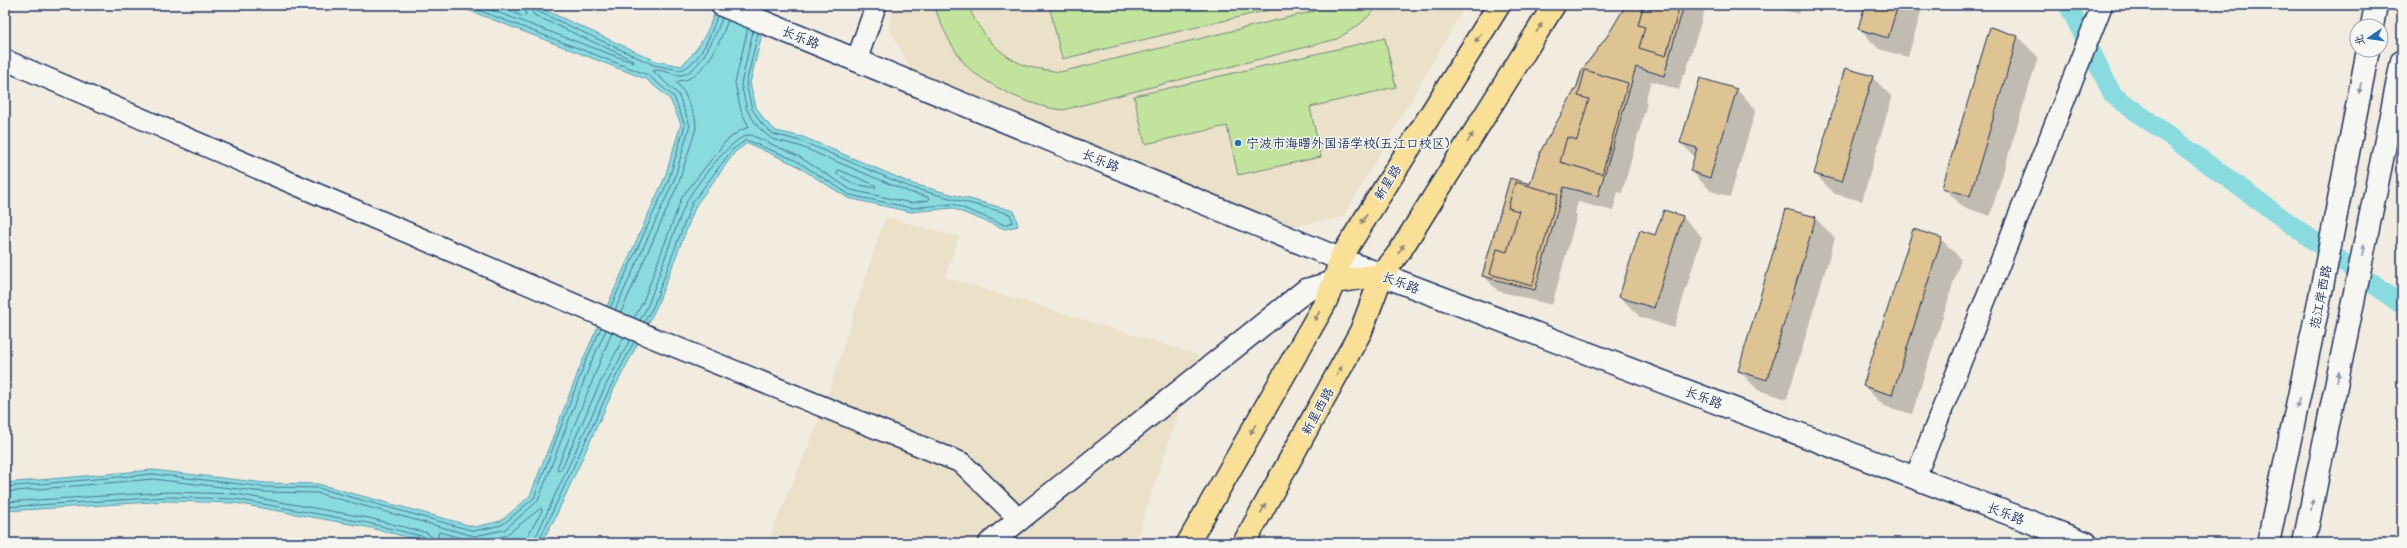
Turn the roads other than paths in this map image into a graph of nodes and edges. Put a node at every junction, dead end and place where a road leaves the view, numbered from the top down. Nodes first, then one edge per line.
1 (722, 5) edge
2 (876, 5) edge
3 (1499, 5) edge
4 (1554, 5) edge
5 (2102, 5) edge
6 (2376, 5) edge
7 (2374, 18) edge
8 (2366, 58) edge
9 (857, 59) junction
10 (5, 60) edge
11 (2402, 61) edge
12 (1340, 259) junction
13 (1382, 275) junction
14 (1334, 282) junction
15 (1915, 478) junction
16 (1020, 520) junction
17 (990, 543) edge
18 (1188, 543) edge
19 (1244, 543) edge
20 (2086, 543) edge
21 (2268, 543) edge
22 (2304, 543) edge

1 - 9 street, 长乐路
2 - 9 street
3 -> 12 main road, 新星路
13 -> 4 main road, 新星西路
5 - 15 street
6 - 7 street
8 -> 21 street, 范江岸西路
9 - 12 street, 长乐路
10 - 16 street
22 -> 11 street
12 - 13 street, 长乐路
12 - 14 main road, 新星路
13 - 14 main road
13 - 15 street, 长乐路
19 -> 13 main road, 新星西路
14 - 16 street
14 -> 18 main road
15 - 20 street, 长乐路
16 - 17 street

